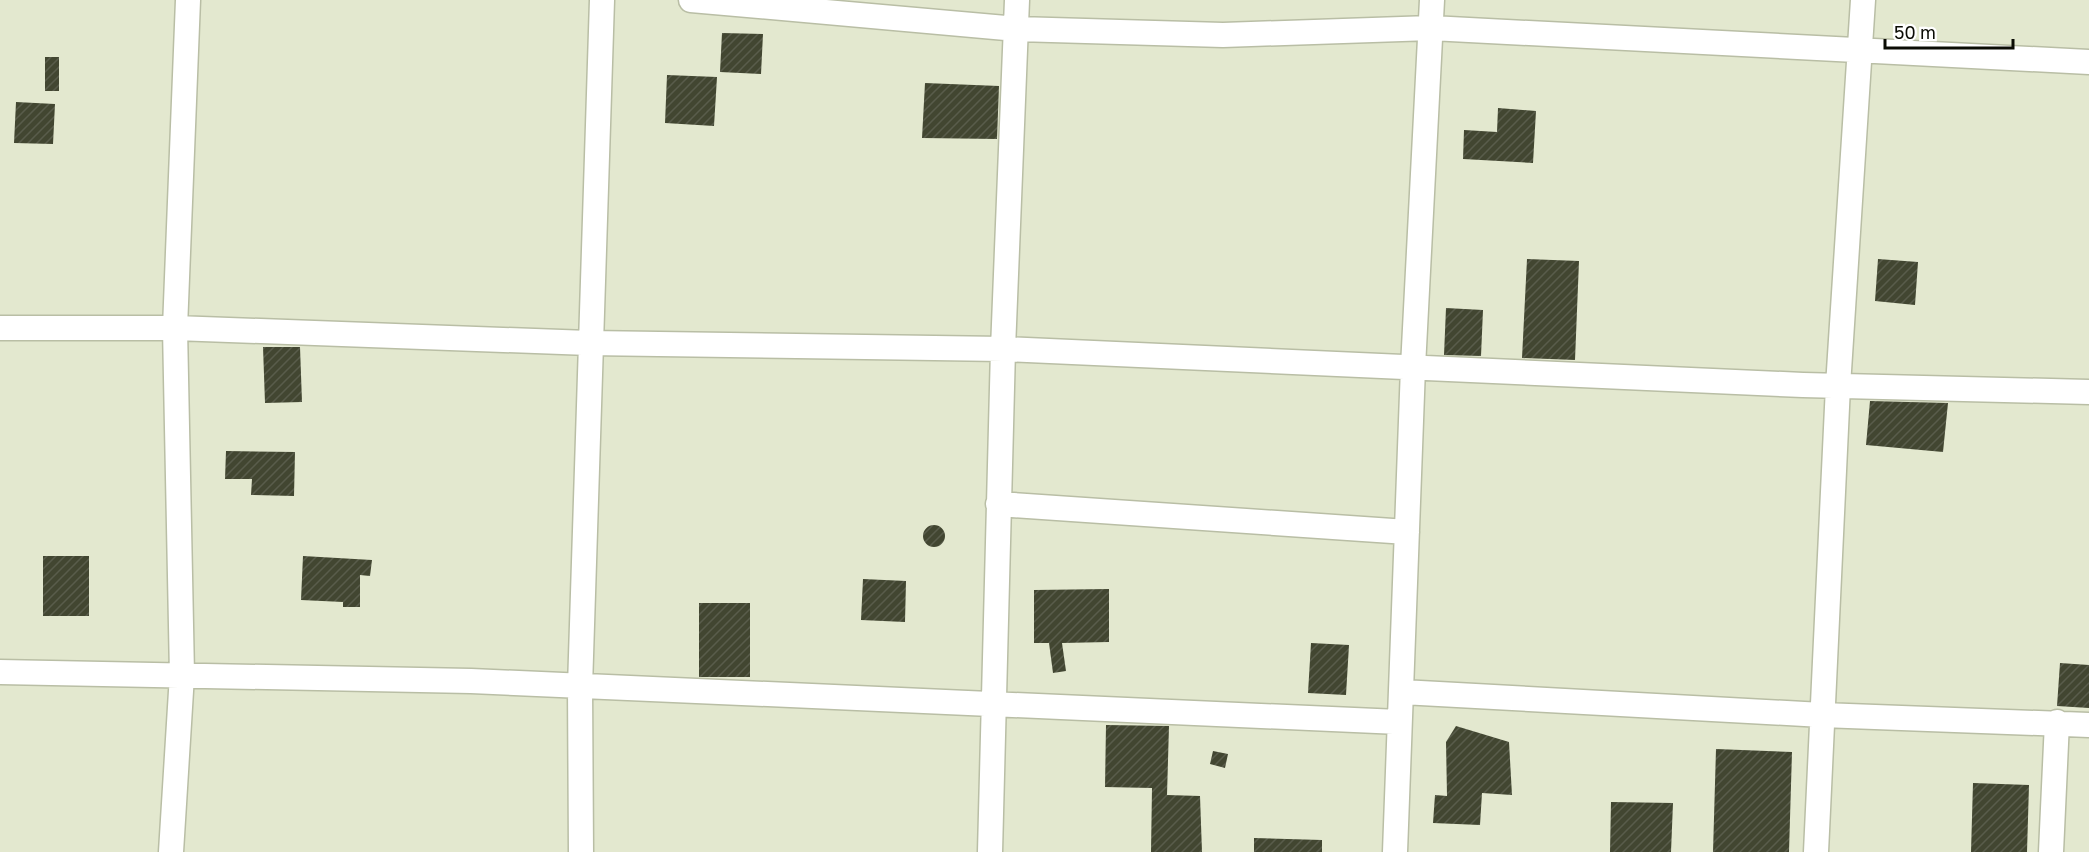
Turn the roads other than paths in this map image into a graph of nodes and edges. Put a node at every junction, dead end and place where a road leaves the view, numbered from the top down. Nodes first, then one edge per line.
1 (188, 0) edge
2 (602, 0) edge
3 (690, 0) edge
4 (1017, 0) edge
5 (1432, 0) edge
6 (1863, 0) edge
7 (1431, 28) junction
8 (1017, 29) junction
9 (1862, 50) junction
10 (2089, 62) edge
11 (0, 328) edge
12 (175, 328) junction
13 (589, 343) junction
14 (1003, 349) junction
15 (1413, 367) junction
16 (1838, 386) junction
17 (2089, 392) edge
18 (998, 504) junction
19 (1407, 532) junction
20 (0, 672) edge
21 (182, 675) junction
22 (580, 687) junction
23 (1402, 692) junction
24 (993, 702) junction
25 (1822, 715) junction
26 (1400, 722) junction
27 (2057, 722) junction
28 (2089, 725) edge
29 (171, 852) edge
30 (580, 852) edge
31 (990, 852) edge
32 (1395, 852) edge
33 (1816, 852) edge
34 (2051, 852) edge

1 - 12 street
2 - 13 street
3 - 8 street
4 - 8 street
5 - 7 street
6 - 9 street
7 - 8 street
7 - 9 street
7 - 15 street
8 - 14 street
9 - 10 street
9 - 16 street
11 - 12 street
12 - 13 street
12 - 21 street
13 - 14 street
13 - 22 street
14 - 15 street
14 - 18 street
15 - 16 street
15 - 19 street
16 - 17 street
16 - 25 street
18 - 19 street
18 - 24 street
19 - 23 street
20 - 21 street
21 - 22 street
21 - 29 street
22 - 24 street
22 - 30 street
23 - 25 street
23 - 26 street
24 - 26 street
24 - 31 street
25 - 27 street
25 - 33 street
26 - 32 street
27 - 28 street
27 - 34 street

